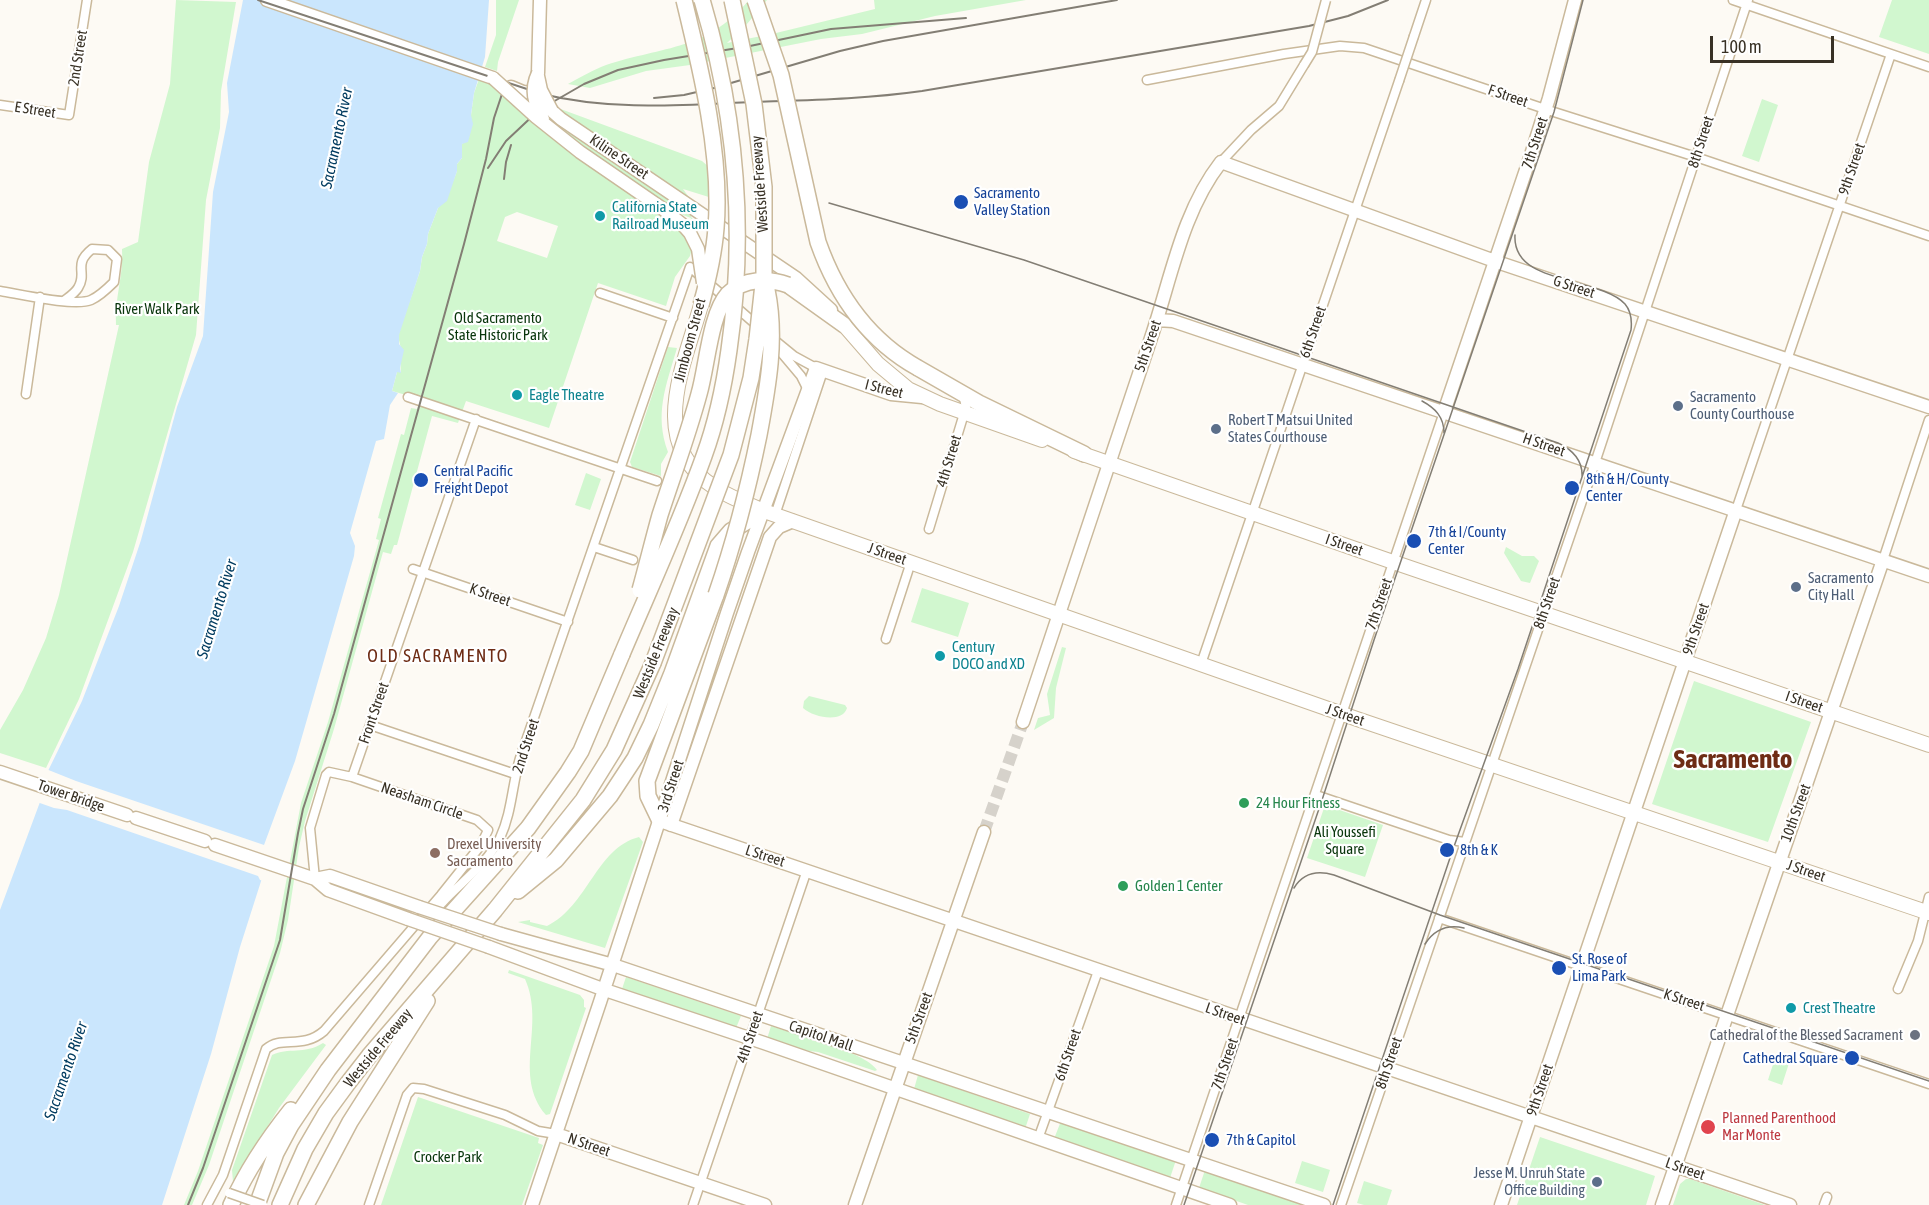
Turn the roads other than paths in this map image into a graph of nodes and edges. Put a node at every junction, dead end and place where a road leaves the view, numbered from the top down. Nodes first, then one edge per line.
1 (87, 0) edge
2 (267, 0) edge
3 (540, 0) edge
4 (684, 0) edge
5 (702, 0) edge
6 (732, 0) edge
7 (755, 0) edge
8 (1326, 0) edge
9 (1575, 0) edge
10 (1733, 0) edge
11 (1425, 1) edge
12 (1747, 2) edge
13 (1891, 54) junction
14 (1929, 67) edge
15 (538, 73) junction
16 (493, 78) junction
17 (1147, 80) dead end
18 (533, 93) junction
19 (0, 105) edge
20 (1546, 110) junction
21 (552, 111) junction
22 (69, 115) joint
23 (547, 125) junction
24 (1696, 157) junction
25 (1221, 162) junction
26 (1839, 206) junction
27 (1354, 210) junction
28 (1929, 236) edge
29 (1496, 261) junction
30 (690, 267) joint
31 (764, 275) junction
32 (792, 281) junction
33 (0, 291) edge
34 (600, 293) dead end
35 (40, 297) junction
36 (64, 301) junction
37 (701, 305) junction
38 (1644, 311) junction
39 (673, 318) junction
40 (1157, 320) junction
41 (844, 325) joint
42 (767, 333) junction
43 (1787, 359) junction
44 (1302, 364) junction
45 (820, 370) junction
46 (808, 390) junction
47 (26, 394) dead end
48 (963, 394) junction
49 (408, 397) dead end
50 (923, 397) junction
51 (1929, 406) edge
52 (964, 412) junction
53 (1444, 412) junction
54 (476, 419) junction
55 (1929, 420) edge
56 (1084, 454) junction
57 (1595, 462) junction
58 (1109, 464) junction
59 (621, 469) junction
60 (657, 481) dead end
61 (1736, 510) junction
62 (770, 513) junction
63 (1251, 513) junction
64 (793, 521) junction
65 (929, 528) dead end
66 (594, 547) junction
67 (633, 560) dead end
68 (1883, 560) junction
69 (911, 562) junction
70 (1394, 562) junction
71 (413, 569) dead end
72 (423, 572) junction
73 (1929, 576) edge
74 (1544, 613) junction
75 (1059, 614) junction
76 (568, 622) junction
77 (886, 639) dead end
78 (622, 654) junction
79 (1685, 662) junction
80 (1201, 664) junction
81 (1832, 711) junction
82 (1342, 714) junction
83 (1023, 722) tunnel mouth
84 (370, 725) junction
85 (1929, 745) edge
86 (1492, 765) junction
87 (1, 772) edge
88 (515, 774) junction
89 (352, 777) junction
90 (1316, 795) junction
91 (1633, 812) junction
92 (666, 823) junction
93 (984, 832) tunnel mouth
94 (1465, 842) junction
95 (1779, 862) junction
96 (270, 863) joint
97 (807, 870) junction
98 (315, 879) junction
99 (1929, 897) edge
100 (495, 910) junction
101 (435, 912) junction
102 (1927, 912) edge
103 (1439, 918) junction
104 (953, 922) junction
105 (424, 924) junction
106 (452, 960) junction
107 (613, 965) junction
108 (1582, 965) junction
109 (1098, 971) junction
110 (1898, 989) dead end
111 (604, 990) junction
112 (758, 1015) junction
113 (1727, 1015) junction
114 (1240, 1019) junction
115 (750, 1038) junction
116 (903, 1064) junction
117 (1388, 1069) junction
118 (328, 1070) junction
119 (1929, 1084) edge
120 (895, 1088) junction
121 (1048, 1112) junction
122 (1531, 1117) junction
123 (556, 1134) junction
124 (1038, 1139) junction
125 (1192, 1161) junction
126 (1675, 1166) junction
127 (266, 1179) junction
128 (700, 1183) junction
129 (217, 1188) junction
130 (1182, 1188) junction
131 (230, 1199) edge
132 (207, 1205) edge
133 (250, 1205) edge
134 (257, 1205) edge
135 (263, 1205) edge
136 (280, 1205) edge
137 (306, 1205) edge
138 (369, 1205) edge
139 (532, 1205) edge
140 (693, 1205) edge
141 (765, 1205) edge
142 (855, 1205) edge
143 (1176, 1205) edge
144 (1230, 1205) edge
145 (1324, 1205) edge
146 (1341, 1205) edge
147 (1501, 1205) edge
148 (1662, 1205) edge
149 (1790, 1205) edge

1 - 22 street, 2nd Street
2 - 16 main road, Kiline Street
3 - 15 main road
4 - 37 highway, bridge
5 - 78 highway, Westside Freeway, bridge
6 - 31 highway, Westside Freeway, bridge
7 - 48 highway, bridge
8 - 25 street, 5th Street, bridge
9 - 20 main road, 7th Street
10 - 12 street
11 - 27 street, 6th Street, bridge
12 - 13 street
12 - 24 street, 8th Street
13 - 14 street
13 - 26 street, 9th Street
15 - 18 main road, bridge
15 - 21 main road, bridge
16 - 18 main road, Kiline Street, bridge
16 - 23 main road, Jimboom Street, bridge
17 - 20 street, F Street
18 - 21 main road, Kiline Street, bridge
18 - 23 main road, bridge
19 - 22 street, E Street
20 - 24 street, F Street
20 - 29 main road, 7th Street
21 - 32 main road, Kiline Street, bridge
23 - 37 main road, Jimboom Street, bridge
24 - 26 street, F Street
24 - 38 street, 8th Street
25 - 27 main road, G Street
25 - 40 main road, 5th Street
26 - 28 street, F Street
26 - 43 street, 9th Street
27 - 29 main road, G Street
27 - 44 street, 6th Street
29 - 38 main road, G Street
29 - 53 main road, 7th Street
30 - 39 street, 2nd Street
30 - 42 street, I Street
31 - 92 highway, bridge
31 - 100 highway, Westside Freeway, bridge
32 - 41 highway
32 - 78 highway, bridge
33 - 35 street
34 - 39 street
35 - 36 street
35 - 47 street
36 - 36 street
37 - 62 main road, Jimboom Street
38 - 43 main road, G Street
38 - 57 street, 8th Street
39 - 59 street, 2nd Street
40 - 44 main road, H Street
40 - 58 main road, 5th Street
41 - 50 main road
42 - 45 street, I Street
42 - 46 street, I Street
43 - 51 main road, G Street
43 - 61 street, 9th Street
44 - 53 main road, H Street
44 - 63 street, 6th Street
45 - 46 main road, 3rd Street
45 - 50 main road, I Street
45 - 62 street, 3rd Street
46 - 62 main road, 3rd Street
48 - 52 street, 4th Street
48 - 56 highway
49 - 54 street
50 - 52 main road, I Street
52 - 56 main road, I Street
52 - 65 street, 4th Street
53 - 57 main road, H Street
53 - 70 street, 7th Street
54 - 59 street
54 - 72 street, Front Street
55 - 68 street, 10th Street
56 - 58 main road, I Street
57 - 61 main road, H Street
57 - 74 street, 8th Street
58 - 63 main road, I Street
58 - 75 main road, 5th Street
59 - 60 street
59 - 66 street, 2nd Street
61 - 68 main road, H Street
61 - 79 main road, 9th Street
62 - 64 main road, J Street
62 - 92 main road, 3rd Street
62 - 100 highway
63 - 70 main road, I Street
63 - 80 street, 6th Street
64 - 69 main road, J Street
64 - 92 main road, 3rd Street
66 - 67 street
66 - 76 street, 2nd Street
68 - 73 main road, H Street
68 - 81 main road, 10th Street
69 - 75 main road, J Street
69 - 77 street
70 - 74 main road, I Street
70 - 82 street, 7th Street
71 - 72 street, K Street
72 - 76 street, K Street
72 - 84 street, Front Street
74 - 79 main road, I Street
74 - 86 street, 8th Street
75 - 80 main road, J Street
75 - 83 main road, 5th Street
76 - 88 street, 2nd Street
78 - 118 highway, Westside Freeway
79 - 81 main road, I Street
79 - 91 main road, 9th Street
80 - 82 main road, J Street
81 - 85 main road, I Street
81 - 95 main road, 10th Street
82 - 86 main road, J Street
82 - 90 street, 7th Street
84 - 88 street
84 - 89 street, Front Street
86 - 91 main road, J Street
86 - 94 street, 8th Street
87 - 96 main road, Tower Bridge
88 - 101 street, 2nd Street
89 - 98 street
89 - 129 street, Neasham Circle
90 - 94 street
90 - 114 street, 7th Street
91 - 95 main road, J Street
91 - 108 main road, 9th Street
92 - 97 main road, L Street
92 - 107 main road, 3rd Street
93 - 104 main road, 5th Street
94 - 103 street, 8th Street
95 - 102 main road, J Street
95 - 113 main road, 10th Street
96 - 98 main road, Capitol Mall
97 - 104 main road, L Street
97 - 112 street, 4th Street
98 - 101 main road, Capitol Mall, bridge
98 - 105 main road, Capitol Mall, bridge
99 - 102 street
100 - 106 highway, Westside Freeway
101 - 105 street, 2nd Street, bridge
101 - 107 main road, Capitol Mall, bridge
102 - 110 street
103 - 108 street, K Street
103 - 117 street, 8th Street
104 - 109 main road, L Street
104 - 116 main road, 5th Street
105 - 111 main road, Capitol Mall, bridge
106 - 136 highway, Westside Freeway
106 - 137 highway
107 - 111 main road, 3rd Street
107 - 112 main road, Capitol Mall
108 - 113 street, K Street
108 - 122 main road, 9th Street
109 - 114 main road, L Street
109 - 121 street, 6th Street
111 - 115 main road, Capitol Mall
111 - 123 main road, 3rd Street
112 - 115 street, 4th Street
112 - 116 main road, Capitol Mall
113 - 119 street, K Street
113 - 126 main road, 10th Street
114 - 117 main road, L Street
114 - 125 street, 7th Street
115 - 120 main road, Capitol Mall
115 - 128 street, 4th Street
116 - 120 main road, 5th Street
116 - 121 main road, Capitol Mall
117 - 122 main road, L Street
117 - 146 street, 8th Street
118 - 127 highway, Westside Freeway
118 - 131 highway
120 - 124 main road, Capitol Mall
120 - 142 main road, 5th Street
121 - 124 street, 6th Street
121 - 125 main road, Capitol Mall
122 - 126 main road, L Street
122 - 147 main road, 9th Street
123 - 128 main road, N Street
123 - 138 street, N Street
123 - 139 main road, 3rd Street
124 - 130 main road, Capitol Mall
125 - 130 street, 7th Street
125 - 145 main road, Capitol Mall
126 - 148 main road, 10th Street
126 - 149 main road, L Street
127 - 133 highway
127 - 134 highway, Westside Freeway
128 - 140 street, 4th Street
128 - 141 main road, N Street
129 - 131 street
129 - 132 street
130 - 143 street, 7th Street
130 - 144 main road, Capitol Mall
131 - 135 street, bridge

